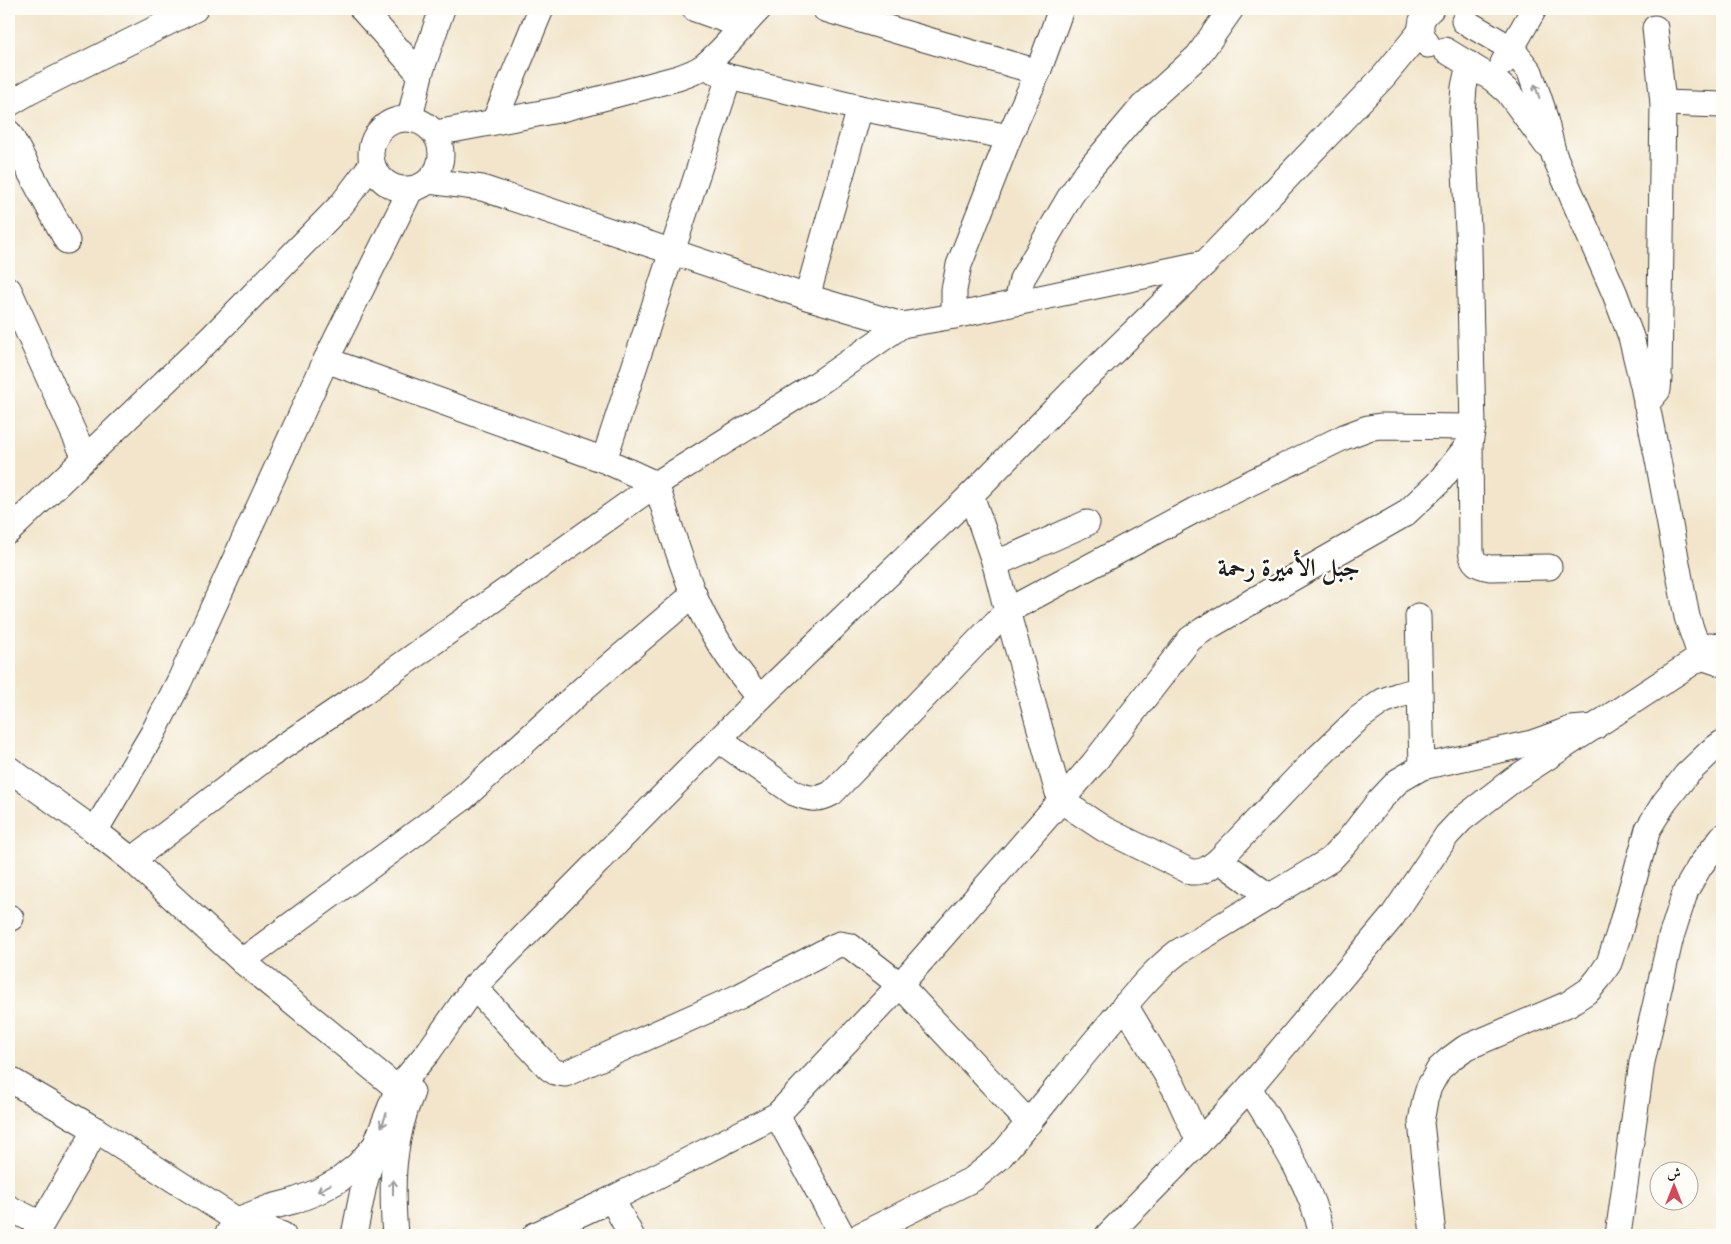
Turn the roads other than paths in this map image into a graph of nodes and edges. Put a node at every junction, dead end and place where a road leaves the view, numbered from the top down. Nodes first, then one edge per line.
1 (362, 9) edge
2 (442, 9) edge
3 (541, 9) edge
4 (695, 9) edge
5 (825, 9) edge
6 (1061, 9) edge
7 (1231, 9) edge
8 (1534, 9) edge
9 (191, 10) edge
10 (1459, 15) edge
11 (751, 17) edge
12 (1430, 27) edge
13 (1655, 28) dead end
14 (1512, 49) junction
15 (1470, 64) junction
16 (703, 67) junction
17 (1038, 72) junction
18 (420, 74) junction
19 (729, 77) junction
20 (1493, 79) junction
21 (1663, 103) junction
22 (9, 104) edge
23 (1722, 105) edge
24 (860, 108) junction
25 (410, 118) junction
26 (494, 122) junction
27 (9, 133) edge
28 (1008, 138) junction
29 (439, 141) junction
30 (1554, 155) junction
31 (379, 173) junction
32 (420, 185) junction
33 (482, 188) junction
34 (67, 241) dead end
35 (673, 253) junction
36 (1205, 263) junction
37 (9, 290) edge
38 (807, 297) junction
39 (1020, 302) junction
40 (954, 316) junction
41 (902, 325) junction
42 (326, 360) junction
43 (1646, 404) junction
44 (1472, 435) junction
45 (85, 458) junction
46 (604, 460) junction
47 (656, 484) junction
48 (971, 495) junction
49 (1088, 522) dead end
50 (9, 531) edge
51 (996, 564) junction
52 (1549, 566) dead end
53 (694, 594) junction
54 (1007, 611) junction
55 (1418, 616) dead end
56 (1710, 651) edge
57 (1419, 690) junction
58 (760, 698) junction
59 (1595, 727) junction
60 (720, 740) junction
61 (1722, 743) edge
62 (1422, 767) junction
63 (9, 769) edge
64 (1060, 800) junction
65 (95, 831) junction
66 (1722, 837) edge
67 (132, 860) junction
68 (1219, 860) junction
69 (1270, 897) junction
70 (242, 961) junction
71 (900, 985) junction
72 (474, 987) junction
73 (1125, 1005) junction
74 (9, 1079) edge
75 (1249, 1088) junction
76 (403, 1093) junction
77 (777, 1115) junction
78 (1029, 1123) junction
79 (96, 1130) junction
80 (1199, 1142) junction
81 (374, 1146) junction
82 (612, 1199) junction
83 (9, 1208) edge
84 (38, 1229) edge
85 (244, 1231) edge
86 (283, 1235) edge
87 (354, 1235) edge
88 (395, 1235) edge
89 (535, 1235) edge
90 (631, 1235) edge
91 (842, 1235) edge
92 (862, 1235) edge
93 (1108, 1235) edge
94 (1322, 1235) edge
95 (1433, 1235) edge
96 (1618, 1235) edge

1 - 18 street
2 - 18 street
3 - 26 street
4 - 11 street
5 - 17 street
6 - 17 street
7 - 39 street
8 - 14 street
9 - 22 street
10 - 12 street
10 - 14 street
11 - 16 street
12 - 15 street
12 - 36 street
13 - 21 street
14 - 20 street
30 -> 14 street
15 - 20 street
15 - 44 street
16 - 19 street
16 - 26 street
17 - 28 street
18 - 25 street
19 - 24 street
19 - 35 street
20 - 30 street
21 - 23 street
21 - 43 street
24 - 28 street
24 - 38 street
25 - 29 street
25 - 31 street
26 - 29 street
27 - 34 street
28 - 40 street
29 - 32 street
29 - 33 street
30 - 43 street
31 - 32 street
31 - 45 street
32 - 33 street
32 - 42 street
33 - 35 street
35 - 38 street
35 - 46 street
36 - 39 street
36 - 48 street
37 - 45 street
38 - 41 street
39 - 40 street
40 - 41 street
41 - 47 street
42 - 46 street
42 - 65 street
43 - 56 street
44 - 52 street
44 - 54 street
44 - 64 street
45 - 50 street
46 - 47 street
47 - 53 street
47 - 67 street
48 - 51 street
48 - 58 street
49 - 51 street
51 - 54 street
53 - 58 street
53 - 70 street
54 - 60 street
54 - 64 street
55 - 57 street
56 - 59 street
57 - 62 street
57 - 68 street
58 - 60 street
59 - 62 street
59 - 75 street
60 - 72 street
61 - 95 street
62 - 69 street
63 - 65 street
64 - 68 street
64 - 71 street
65 - 67 street
66 - 96 street
67 - 70 street
68 - 69 street
69 - 73 street
70 - 76 street
71 - 72 street
71 - 77 street
71 - 78 street
72 - 76 street
73 - 78 street
73 - 80 street
74 - 79 street
75 - 80 street
75 - 94 street
76 -> 81 street
88 -> 76 street
77 - 82 street
77 - 91 street
78 - 92 street
79 - 84 street
79 - 85 street
80 - 93 street
81 -> 85 street
81 - 87 street
82 - 89 street
82 - 90 street
83 - 84 street
85 - 86 street

